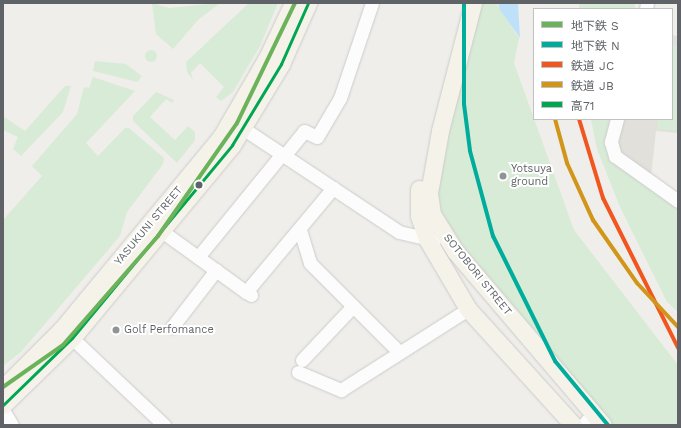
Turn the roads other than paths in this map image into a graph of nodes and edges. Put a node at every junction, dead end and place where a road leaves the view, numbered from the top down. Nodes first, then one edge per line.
1 (293, 3) edge
2 (308, 3) edge
3 (372, 3) edge
4 (464, 3) edge
5 (473, 3) edge
6 (617, 120) edge
7 (238, 125) junction
8 (283, 155) junction
9 (333, 188) junction
10 (678, 201) edge
11 (300, 230) junction
12 (163, 232) junction
13 (427, 239) junction
14 (447, 242) junction
15 (198, 257) junction
16 (216, 270) junction
17 (353, 306) junction
18 (468, 309) junction
19 (172, 327) dead end
20 (72, 338) junction
21 (398, 351) junction
22 (3, 388) edge
23 (3, 405) edge
24 (3, 410) edge
25 (593, 421) edge
26 (12, 425) edge
27 (164, 425) edge
28 (574, 425) edge

1 - 7 main road, YASUKUNI STREET
2 - 7 main road, YASUKUNI STREET
3 - 8 street
4 - 13 main road, SOTOBORI STREET
5 - 14 main road, SOTOBORI STREET
6 - 10 street
7 - 8 street
7 - 12 main road, YASUKUNI STREET
7 - 22 main road, YASUKUNI STREET
8 - 9 street
8 - 15 street
9 - 11 street
9 - 13 street
11 - 16 street
11 - 17 street
12 - 15 street
12 - 20 main road, YASUKUNI STREET
13 - 14 street
13 - 18 main road, SOTOBORI STREET
14 - 25 main road, SOTOBORI STREET
15 - 16 street
16 - 19 street
17 - 21 street
17 - 21 street
18 - 21 street
18 - 28 main road, SOTOBORI STREET
20 - 23 main road, YASUKUNI STREET
20 - 27 street
24 - 26 street

